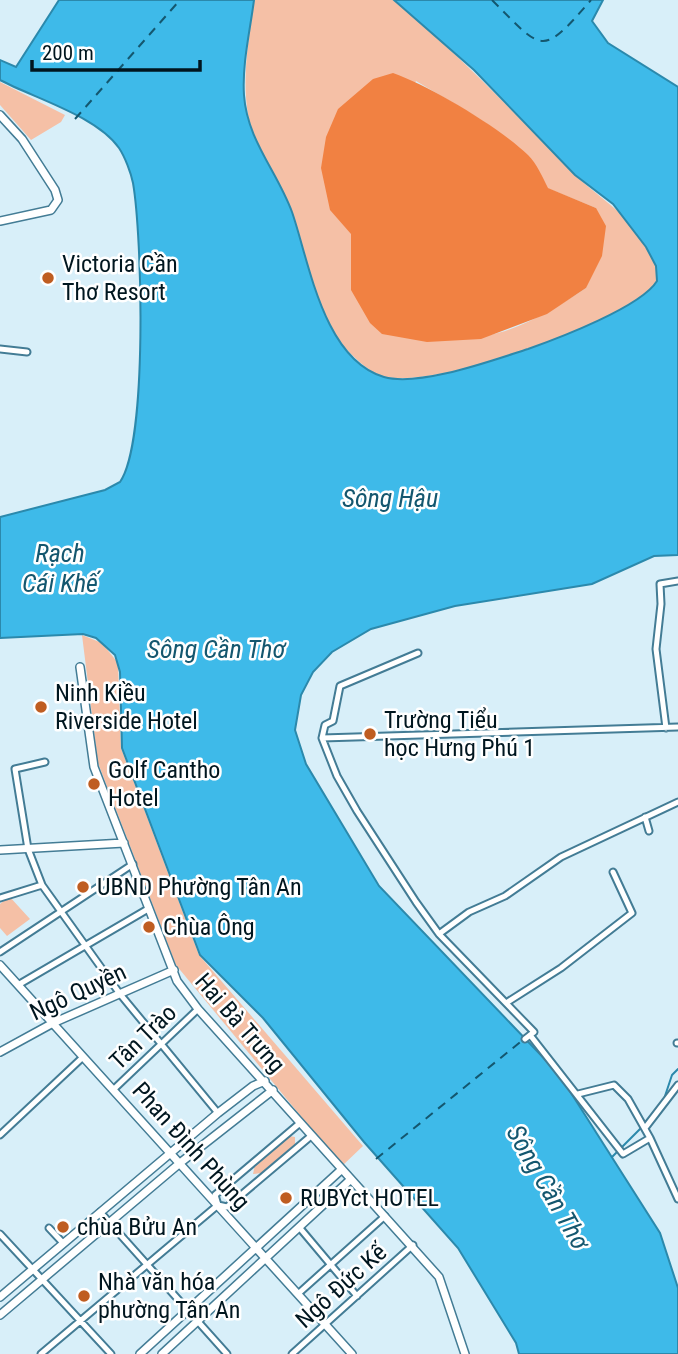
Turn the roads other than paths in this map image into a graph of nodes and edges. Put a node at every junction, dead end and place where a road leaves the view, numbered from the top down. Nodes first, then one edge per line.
1 (0, 115) edge
2 (0, 221) edge
3 (0, 349) edge
4 (27, 352) dead end
5 (678, 581) edge
6 (418, 653) dead end
7 (80, 667) dead end
8 (678, 727) edge
9 (666, 728) junction
10 (322, 738) junction
11 (45, 762) dead end
12 (678, 802) edge
13 (645, 817) junction
14 (649, 831) dead end
15 (124, 843) junction
16 (28, 849) junction
17 (0, 850) edge
18 (133, 864) junction
19 (613, 872) dead end
20 (42, 885) junction
21 (0, 898) edge
22 (61, 909) junction
23 (148, 909) junction
24 (439, 934) junction
25 (86, 945) junction
26 (0, 952) edge
27 (0, 965) edge
28 (174, 970) junction
29 (18, 985) junction
30 (120, 993) junction
31 (506, 1003) junction
32 (198, 1009) junction
33 (53, 1023) junction
34 (161, 1044) junction
35 (0, 1052) edge
36 (83, 1057) junction
37 (265, 1081) junction
38 (678, 1085) edge
39 (113, 1090) junction
40 (273, 1090) junction
41 (578, 1094) junction
42 (218, 1113) junction
43 (300, 1123) junction
44 (644, 1126) junction
45 (0, 1135) edge
46 (312, 1136) junction
47 (650, 1138) junction
48 (171, 1153) junction
49 (180, 1163) junction
50 (341, 1170) junction
51 (678, 1178) edge
52 (350, 1180) junction
53 (670, 1181) junction
54 (678, 1199) edge
55 (218, 1205) junction
56 (100, 1212) junction
57 (385, 1216) junction
58 (108, 1223) junction
59 (299, 1227) junction
60 (49, 1228) dead end
61 (0, 1234) edge
62 (63, 1243) junction
63 (413, 1245) junction
64 (257, 1247) junction
65 (266, 1258) junction
66 (144, 1265) junction
67 (331, 1266) junction
68 (33, 1269) junction
69 (43, 1279) junction
70 (299, 1293) junction
71 (357, 1296) junction
72 (0, 1297) edge
73 (187, 1311) junction
74 (0, 1315) edge
75 (80, 1320) junction
76 (197, 1322) junction
77 (326, 1323) junction
78 (41, 1354) edge
79 (111, 1354) edge
80 (140, 1354) edge
81 (162, 1354) edge
82 (227, 1354) edge
83 (292, 1354) edge
84 (352, 1354) edge
85 (465, 1354) edge

1 - 2 street
3 - 4 street
5 - 9 street
6 - 10 street
7 - 15 street, Hai Bà Trưng
8 - 9 street
9 - 10 street
10 - 24 street
11 - 16 street
12 - 13 street
13 - 14 street
13 - 24 street
15 - 16 street
15 - 18 street, Hai Bà Trưng
16 - 17 street
16 - 20 street
18 - 22 street
18 - 23 street, Hai Bà Trưng
19 - 31 street
20 - 21 street
20 - 22 street
22 - 25 street
22 - 26 street
23 - 25 street
23 - 28 street, Hai Bà Trưng
24 - 31 street
25 - 29 street
25 - 30 street
27 - 29 street, Phan Đình Phùng
28 - 30 street, Ngô Quyền
28 - 32 street, Hai Bà Trưng
29 - 33 street, Phan Đình Phùng
30 - 33 street, Ngô Quyền
30 - 34 street
31 - 41 street
32 - 34 street, Tân Trào
32 - 37 street, Hai Bà Trưng
33 - 35 street, Ngô Quyền
33 - 36 street, Phan Đình Phùng
34 - 39 street, Tân Trào
34 - 42 street
36 - 39 street, Phan Đình Phùng
36 - 45 street
37 - 40 street, Hai Bà Trưng
37 - 42 street
38 - 44 street
39 - 48 street, Phan Đình Phùng
40 - 43 street, Hai Bà Trưng
40 - 49 street
41 - 44 street
41 - 47 street
42 - 48 street
43 - 46 street, Hai Bà Trưng
43 - 55 street
44 - 47 street
46 - 50 street, Hai Bà Trưng
46 - 55 street
47 - 53 street
48 - 49 street, Phan Đình Phùng
48 - 56 street
49 - 55 street, Phan Đình Phùng
49 - 58 street
50 - 52 street, Hai Bà Trưng
50 - 64 street
51 - 53 street
52 - 57 street, Hai Bà Trưng
52 - 59 street
53 - 54 street
55 - 64 street, Phan Đình Phùng
55 - 66 street
56 - 58 street
56 - 62 street
57 - 63 street, Hai Bà Trưng
57 - 67 street
58 - 66 street
58 - 69 street
59 - 65 street
59 - 67 street
60 - 62 street
61 - 68 street
62 - 68 street
63 - 71 street, Ngô Đức Kế
63 - 85 street, Hai Bà Trưng
64 - 65 street, Phan Đình Phùng
64 - 73 street
65 - 70 street, Phan Đình Phùng
65 - 76 street
66 - 73 street
66 - 75 street
67 - 70 street
67 - 71 street
68 - 69 street
68 - 72 street
69 - 74 street
69 - 75 street
70 - 77 street, Phan Đình Phùng
71 - 77 street, Ngô Đức Kế
73 - 76 street
73 - 80 street
75 - 78 street
75 - 79 street
76 - 81 street
76 - 82 street
77 - 83 street, Ngô Đức Kế
77 - 84 street, Phan Đình Phùng

